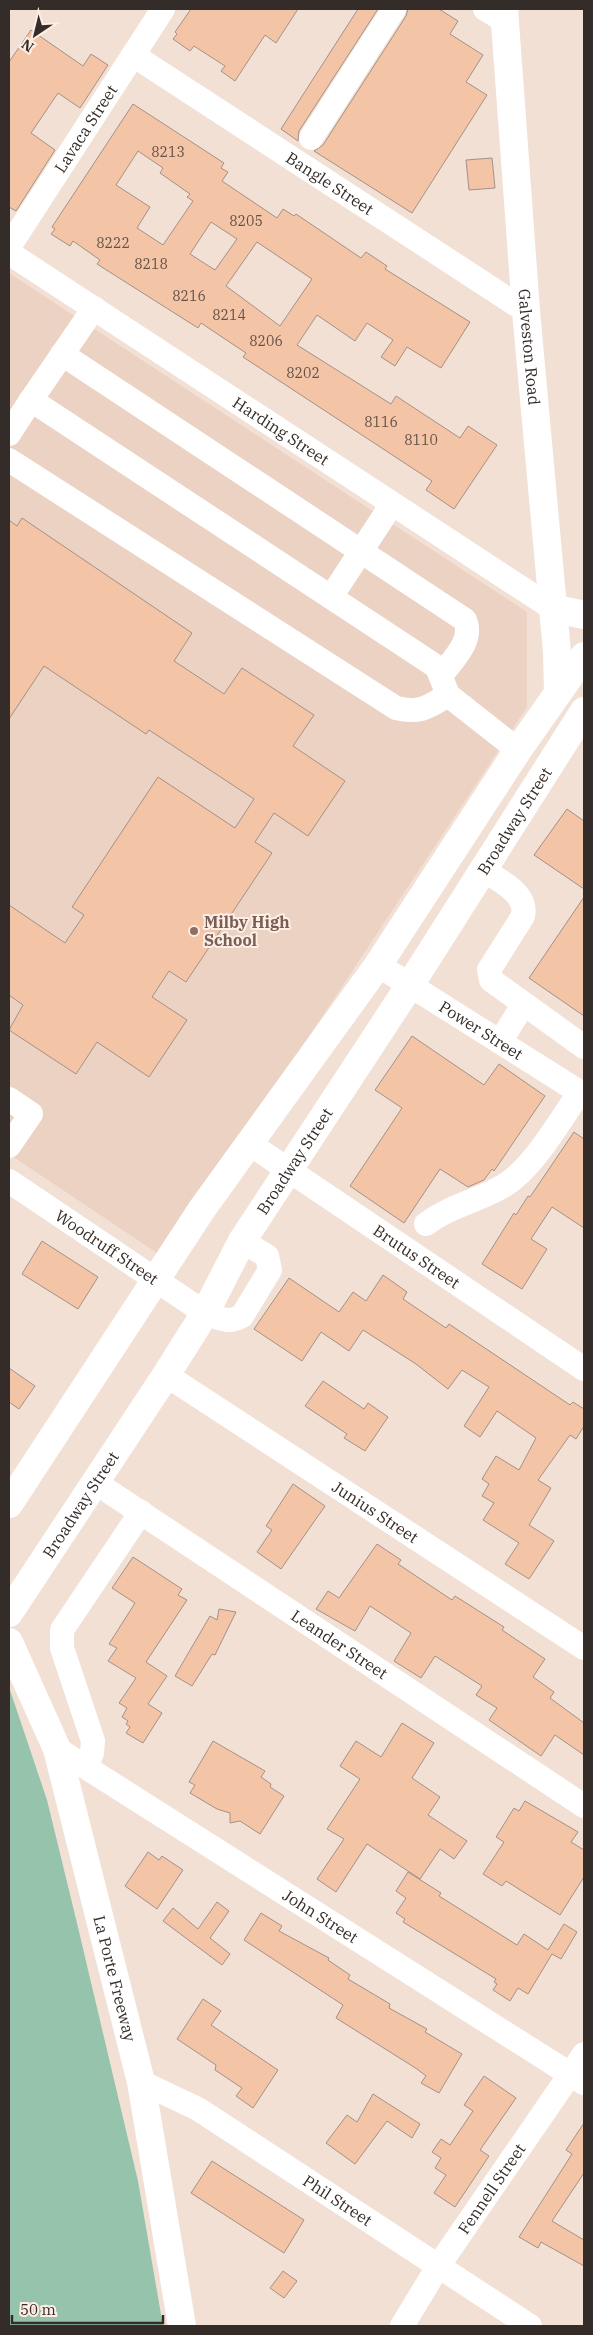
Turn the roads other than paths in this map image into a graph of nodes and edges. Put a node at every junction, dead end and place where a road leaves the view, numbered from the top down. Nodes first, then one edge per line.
1 (163, 9) edge
2 (394, 9) edge
3 (498, 13) edge
4 (133, 55) junction
5 (311, 138) dead end
6 (9, 247) edge
7 (9, 253) edge
8 (94, 308) junction
9 (526, 311) junction
10 (62, 354) junction
11 (31, 400) junction
12 (9, 434) edge
13 (9, 460) edge
14 (392, 504) junction
15 (361, 551) junction
16 (331, 598) junction
17 (552, 608) junction
18 (584, 615) edge
19 (576, 661) edge
20 (445, 685) junction
21 (584, 711) edge
22 (518, 750) junction
23 (484, 870) junction
24 (378, 965) junction
25 (410, 985) junction
26 (523, 1005) junction
27 (500, 1042) junction
28 (584, 1047) edge
29 (582, 1093) edge
30 (9, 1099) edge
31 (250, 1144) junction
32 (9, 1146) edge
33 (289, 1170) junction
34 (9, 1181) edge
35 (426, 1224) dead end
36 (242, 1241) junction
37 (156, 1278) junction
38 (205, 1313) junction
39 (584, 1369) edge
40 (166, 1375) junction
41 (43, 1452) junction
42 (9, 1471) edge
43 (96, 1483) junction
44 (9, 1504) edge
45 (141, 1512) junction
46 (9, 1613) edge
47 (9, 1642) edge
48 (584, 1648) edge
49 (57, 1748) junction
50 (86, 1767) junction
51 (584, 1806) edge
52 (584, 2054) edge
53 (577, 2078) edge
54 (140, 2082) junction
55 (439, 2265) junction
56 (182, 2326) edge
57 (402, 2326) edge
58 (530, 2326) edge

1 - 4 street, Lavaca Street
2 - 5 street
3 - 9 main road, Galveston Road
4 - 6 street, Lavaca Street
4 - 9 street, Bangle Street
7 - 8 street, Harding Street
8 - 10 street
8 - 14 street, Harding Street
9 - 17 main road, Galveston Road
10 - 11 street
10 - 15 street
11 - 12 street
11 - 16 street
13 - 20 street
14 - 15 street
14 - 17 street, Harding Street
15 - 16 street
15 - 20 street
16 - 20 street
17 - 18 main road
17 - 19 main road, Galveston Road
19 - 22 main road, Galveston Road
20 - 22 street
21 - 23 main road, Broadway Street
22 - 24 main road
23 - 25 main road, Broadway Street
23 - 26 street
24 - 25 street, Power Street
24 - 31 main road
25 - 27 street, Power Street
25 - 33 main road, Broadway Street
26 - 27 street
26 - 28 street
27 - 29 street, Power Street
29 - 35 street
30 - 32 street
31 - 33 street, Brutus Street
31 - 37 main road
33 - 36 main road, Broadway Street
33 - 39 street, Brutus Street
34 - 37 street, Woodruff Street
36 - 38 main road, Broadway Street
36 - 38 street, Woodruff Street
37 - 38 street, Woodruff Street
37 - 41 main road
38 - 40 main road, Broadway Street
40 - 43 main road, Broadway Street
40 - 48 street, Junius Street
41 - 42 main road
41 - 44 main road
43 - 45 street, Leander Street
43 - 46 main road, Broadway Street
45 - 50 street
45 - 51 street, Leander Street
47 - 49 main road, La Porte Freeway
49 - 50 street, John Street
49 - 54 main road, La Porte Freeway
50 - 53 street, John Street
52 - 53 street, Fennell Street
53 - 55 street, Fennell Street
54 - 55 street, Phil Street
54 - 56 main road, La Porte Freeway
55 - 57 street, Fennell Street
55 - 58 street, Phil Street

